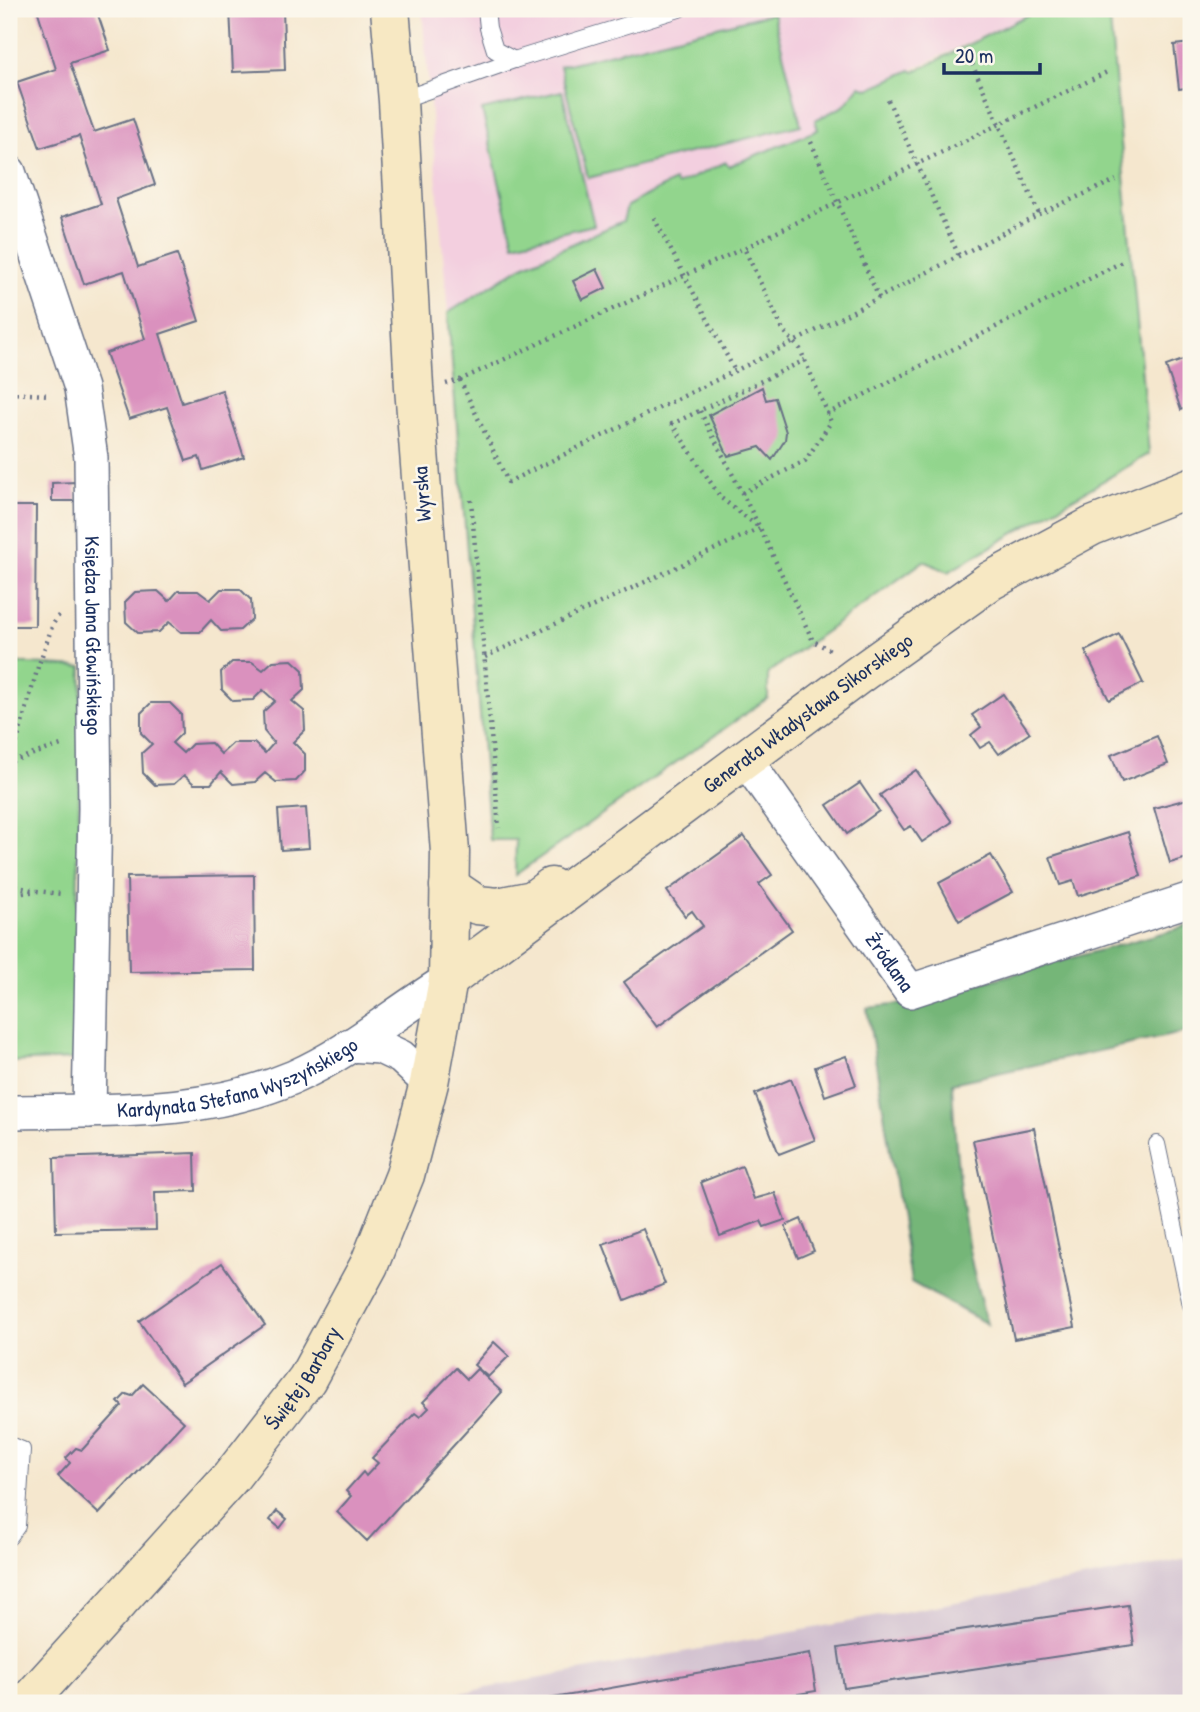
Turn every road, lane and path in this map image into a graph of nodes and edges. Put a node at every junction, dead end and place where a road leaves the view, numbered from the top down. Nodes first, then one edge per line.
1 (390, 9) edge
2 (486, 9) edge
3 (679, 9) edge
4 (514, 60) junction
5 (972, 64) dead end
6 (1107, 72) dead end
7 (888, 100) dead end
8 (398, 101) junction
9 (999, 124) junction
10 (811, 142) dead end
11 (918, 164) junction
12 (9, 172) edge
13 (1116, 180) dead end
14 (838, 202) junction
15 (1039, 214) junction
16 (654, 218) dead end
17 (744, 248) junction
18 (959, 256) junction
19 (1124, 261) dead end
20 (685, 276) junction
21 (879, 298) junction
22 (794, 342) junction
23 (805, 360) junction
24 (736, 371) junction
25 (460, 380) junction
26 (414, 387) junction
27 (700, 411) junction
28 (827, 414) junction
29 (1191, 487) edge
30 (742, 493) junction
31 (471, 500) dead end
32 (760, 528) junction
33 (93, 589) junction
34 (485, 657) junction
35 (857, 676) junction
36 (94, 734) junction
37 (746, 760) junction
38 (11, 761) junction
39 (9, 770) edge
40 (669, 818) junction
41 (499, 828) dead end
42 (9, 885) edge
43 (449, 887) junction
44 (37, 891) junction
45 (9, 895) edge
46 (93, 898) junction
47 (1191, 899) edge
48 (448, 980) junction
49 (350, 1045) junction
50 (429, 1083) junction
51 (89, 1111) junction
52 (9, 1112) edge
53 (1157, 1144) dead end
54 (1191, 1305) edge
55 (9, 1445) edge
56 (9, 1537) edge
57 (27, 1703) edge

1 - 8 street, Wyrska
2 - 4 lane
3 - 4 lane
4 - 8 lane
5 - 9 path
6 - 9 path
7 - 11 path
8 - 26 street, Wyrska
9 - 11 path
9 - 15 path
10 - 14 path
11 - 14 path
11 - 18 path
12 - 33 street, Księdza Jana Głowińskiego
13 - 15 path
14 - 17 path
14 - 21 path
15 - 18 path
16 - 20 path
17 - 20 path
17 - 22 path
18 - 21 path
19 - 28 path
20 - 24 path
20 - 25 path
21 - 22 path
22 - 23 path
22 - 24 path
23 - 27 path
23 - 28 path
24 - 25 path
25 - 26 path
26 - 43 street, Wyrska
27 - 30 path
27 - 32 path
28 - 30 path
29 - 35 street, Generała Władysława Sikorskiego
30 - 32 path
31 - 34 path
32 - 34 path
32 - 35 path
33 - 36 street, Księdza Jana Głowińskiego
33 - 38 path
34 - 41 path
35 - 37 street, Generała Władysława Sikorskiego
36 - 38 path
36 - 46 street, Księdza Jana Głowińskiego
37 - 40 street, Generała Władysława Sikorskiego
37 - 47 street, Źródlana
38 - 39 path
40 - 43 street
40 - 48 street, Generała Władysława Sikorskiego
42 - 44 path
43 - 48 street, Wyrska
44 - 45 path
44 - 46 path
46 - 51 street, Księdza Jana Głowińskiego
48 - 49 street, Kardynała Stefana Wyszyńskiego
48 - 50 street, Świętej Barbary
49 - 50 street
49 - 51 street, Kardynała Stefana Wyszyńskiego
50 - 57 street, Świętej Barbary
51 - 52 street, Kardynała Stefana Wyszyńskiego
53 - 54 lane
55 - 56 lane

